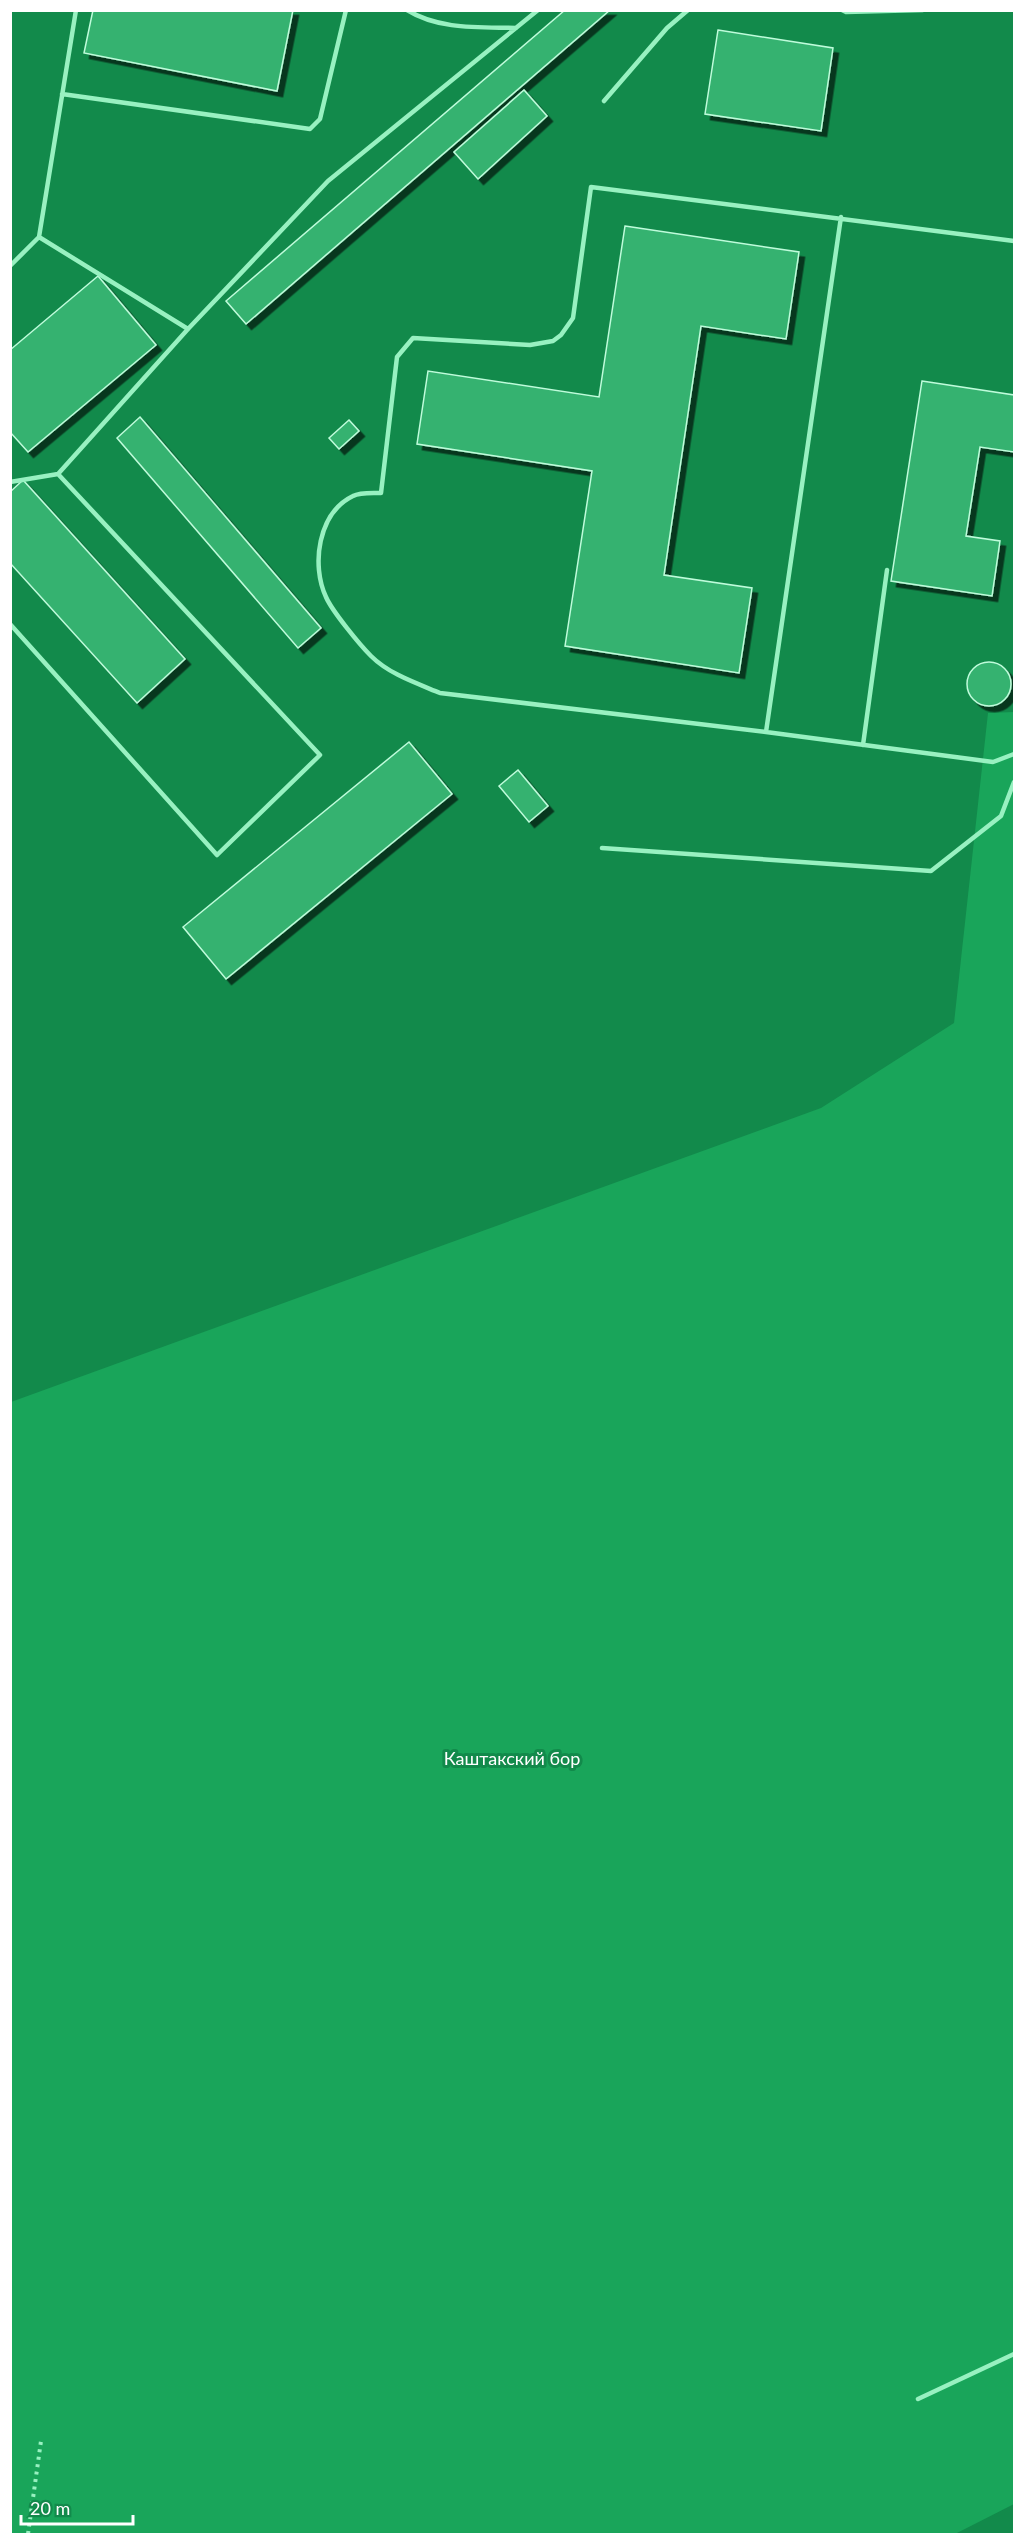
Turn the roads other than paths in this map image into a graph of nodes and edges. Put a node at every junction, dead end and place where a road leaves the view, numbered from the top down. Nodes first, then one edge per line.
1 (76, 10) edge
2 (346, 10) edge
3 (407, 10) edge
4 (538, 10) edge
5 (688, 10) edge
6 (842, 10) edge
7 (923, 10) edge
8 (517, 28) junction
9 (62, 94) junction
10 (604, 101) dead end
11 (841, 217) junction
12 (39, 237) junction
13 (1014, 241) edge
14 (10, 266) edge
15 (188, 329) junction
16 (58, 474) junction
17 (10, 482) edge
18 (887, 570) dead end
19 (10, 624) edge
20 (765, 732) junction
21 (863, 745) junction
22 (1014, 754) edge
23 (1014, 782) edge
24 (602, 848) dead end
25 (1014, 2354) edge
26 (918, 2399) dead end

1 - 9 lane
2 - 9 lane
3 - 8 lane
4 - 8 lane
5 - 10 lane
6 - 7 lane
8 - 15 lane
9 - 12 lane
11 - 13 lane
11 - 20 lane
11 - 20 lane
12 - 14 lane
12 - 15 lane
15 - 16 lane
16 - 17 lane
16 - 19 lane
18 - 21 lane
20 - 21 lane
21 - 22 lane
23 - 24 lane
25 - 26 lane

